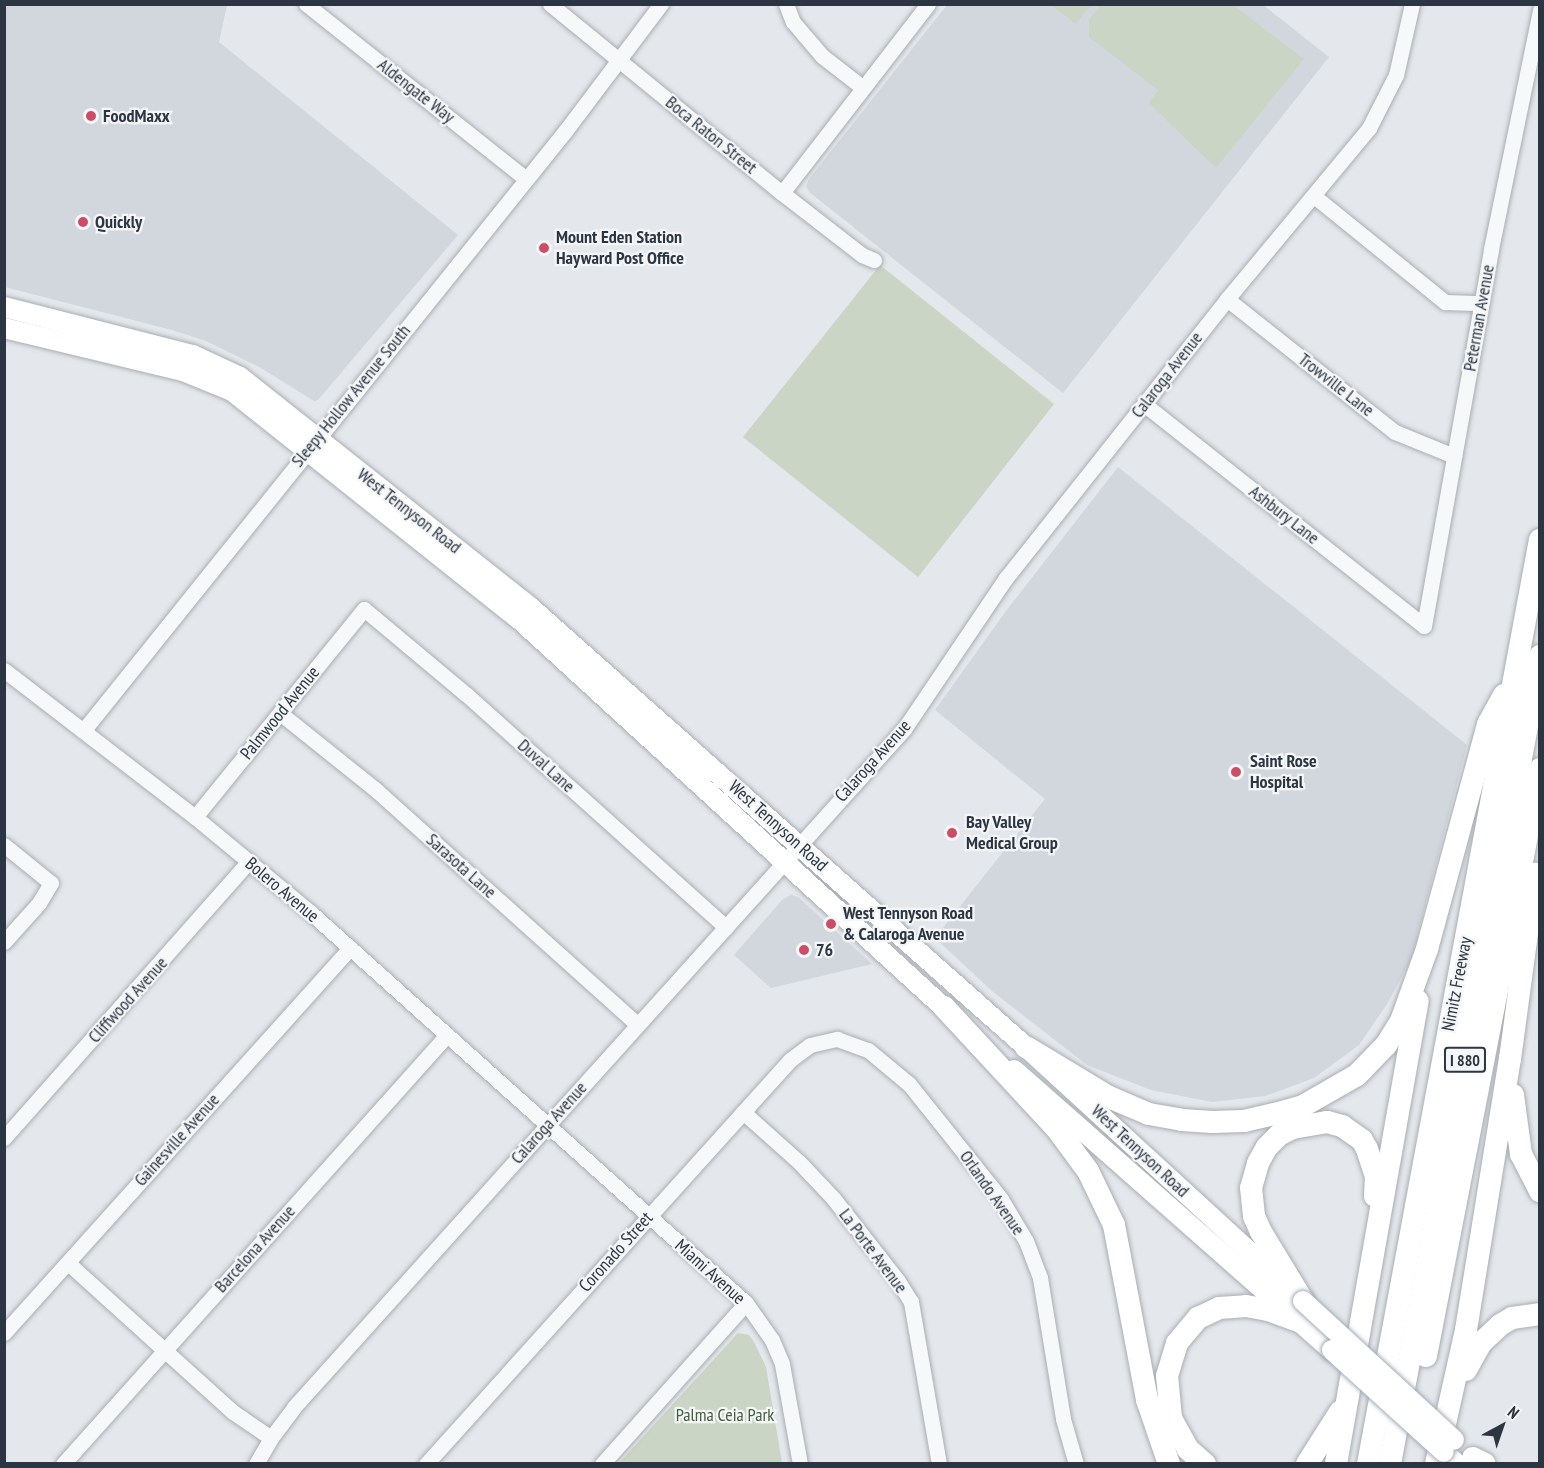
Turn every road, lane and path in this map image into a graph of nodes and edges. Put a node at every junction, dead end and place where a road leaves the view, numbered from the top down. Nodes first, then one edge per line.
1 (306, 4) edge
2 (550, 4) edge
3 (661, 4) edge
4 (786, 4) edge
5 (928, 4) edge
6 (1412, 4) edge
7 (1539, 10) edge
8 (620, 61) junction
9 (862, 87) junction
10 (526, 178) junction
11 (782, 193) junction
12 (1314, 196) junction
13 (874, 260) dead end
14 (1227, 299) junction
15 (1481, 303) junction
16 (4, 307) edge
17 (4, 328) edge
18 (1144, 404) junction
19 (312, 444) junction
20 (1454, 456) junction
21 (1539, 540) edge
22 (364, 609) joint
23 (1424, 626) joint
24 (1539, 656) edge
25 (4, 670) edge
26 (1515, 675) junction
27 (280, 713) junction
28 (83, 731) junction
29 (1539, 769) edge
30 (195, 817) junction
31 (1529, 826) junction
32 (799, 844) junction
33 (4, 845) edge
34 (249, 861) junction
35 (784, 861) junction
36 (726, 927) junction
37 (4, 942) edge
38 (350, 948) junction
39 (1427, 949) junction
40 (944, 1007) junction
41 (637, 1024) junction
42 (447, 1035) junction
43 (810, 1045) joint
44 (1026, 1047) junction
45 (1510, 1059) junction
46 (743, 1112) junction
47 (547, 1125) junction
48 (4, 1138) edge
49 (1539, 1191) edge
50 (649, 1216) junction
51 (68, 1263) junction
52 (1371, 1273) junction
53 (746, 1303) junction
54 (1300, 1311) junction
55 (1539, 1314) edge
56 (4, 1334) edge
57 (164, 1350) junction
58 (1347, 1401) junction
59 (271, 1438) junction
60 (1459, 1454) edge
61 (63, 1464) edge
62 (256, 1464) edge
63 (426, 1464) edge
64 (602, 1464) edge
65 (800, 1464) edge
66 (939, 1464) edge
67 (1076, 1464) edge
68 (1169, 1464) edge
69 (1205, 1464) edge
70 (1306, 1464) edge
71 (1336, 1464) edge
72 (1368, 1464) edge
73 (1390, 1464) edge
74 (1406, 1464) edge

1 - 10 street, Aldengate Way
2 - 8 street, Boca Raton Street
3 - 8 street, Sleepy Hollow Avenue South
4 - 9 street
5 - 9 street
6 - 12 street, Calaroga Avenue
7 - 15 street, Peterman Avenue
8 - 10 street, Sleepy Hollow Avenue South
8 - 11 street, Boca Raton Street
9 - 11 street
10 - 19 street, Sleepy Hollow Avenue South
11 - 13 street, Boca Raton Street
12 - 14 street, Calaroga Avenue
12 - 15 street
14 - 18 street, Calaroga Avenue
14 - 20 street, Trowville Lane
15 - 20 street, Peterman Avenue
16 - 19 main road, West Tennyson Road
17 - 19 main road, West Tennyson Road
18 - 23 street, Ashbury Lane
18 - 32 street, Calaroga Avenue
19 - 28 street, Sleepy Hollow Avenue South
19 - 32 main road, West Tennyson Road
19 - 35 main road, West Tennyson Road
20 - 23 street, Peterman Avenue
21 - 26 highway, Nimitz Freeway / I 880
22 - 27 street, Palmwood Avenue
22 - 36 street, Duval Lane
24 - 73 highway, I 880
25 - 28 street, Bolero Avenue
26 - 39 highway
26 - 72 highway, Nimitz Freeway / I 880
27 - 30 street, Palmwood Avenue
27 - 41 street, Sarasota Lane
28 - 30 street, Bolero Avenue
29 - 31 highway, I 880
30 - 34 street, Bolero Avenue
31 - 45 highway
31 - 74 highway, I 880
32 - 35 street, Calaroga Avenue
32 - 44 main road, West Tennyson Road
33 - 37 street
34 - 38 street, Bolero Avenue
34 - 48 street, Cliffwood Avenue
35 - 36 street, Calaroga Avenue
35 - 40 main road, West Tennyson Road
36 - 41 street, Calaroga Avenue
38 - 42 street, Bolero Avenue
38 - 51 street, Gainesville Avenue
39 - 44 highway
39 - 52 highway
40 - 54 main road, West Tennyson Road
40 - 68 highway
41 - 47 street, Calaroga Avenue
42 - 47 street, Bolero Avenue
42 - 57 street, Barcelona Avenue
43 - 46 street, Coronado Street
43 - 67 street, Orlando Avenue
44 - 54 main road, West Tennyson Road
45 - 49 highway
45 - 60 highway
46 - 50 street, Coronado Street
46 - 66 street, La Porte Avenue
47 - 50 street, Miami Avenue
47 - 59 street, Calaroga Avenue
50 - 53 street, Miami Avenue
50 - 63 street, Coronado Street
51 - 56 street, Gainesville Avenue
51 - 57 street
52 - 54 highway
52 - 58 highway
53 - 64 street
53 - 65 street, Miami Avenue
54 - 60 main road, West Tennyson Road, bridge
54 - 60 main road, West Tennyson Road, bridge
54 - 69 highway
55 - 60 highway
57 - 59 street
57 - 61 street, Barcelona Avenue
58 - 70 highway
58 - 71 highway
59 - 62 street, Calaroga Avenue

